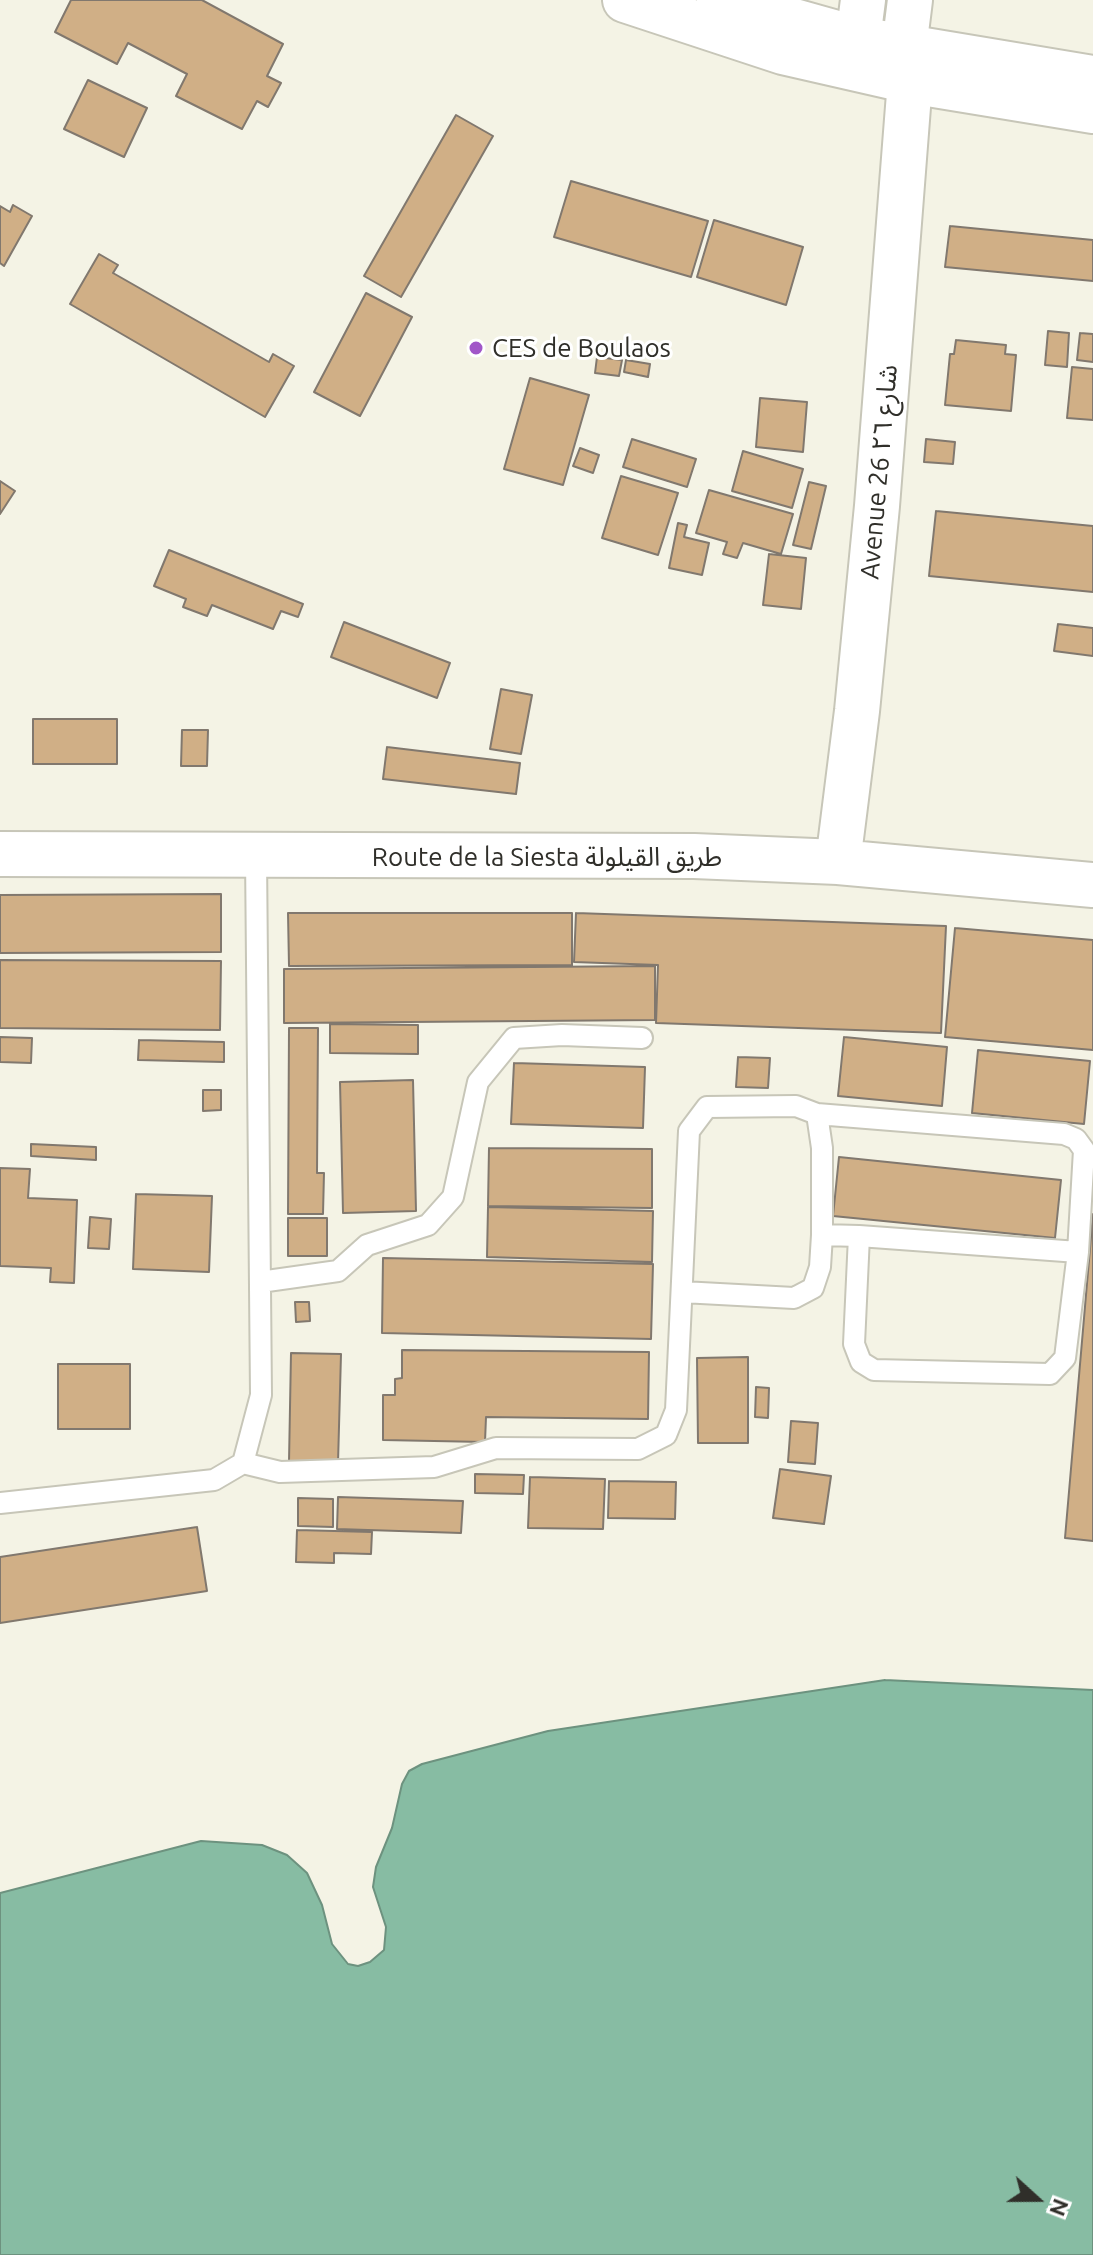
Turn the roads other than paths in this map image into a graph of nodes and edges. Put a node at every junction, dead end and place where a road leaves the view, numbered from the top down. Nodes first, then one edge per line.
1 (625, 0) edge
2 (719, 0) edge
3 (910, 0) edge
4 (861, 19) edge
5 (907, 65) junction
6 (1093, 78) edge
7 (1093, 111) edge
8 (0, 854) edge
9 (256, 855) junction
10 (838, 862) junction
11 (1093, 885) edge
12 (642, 1038) dead end
13 (817, 1114) junction
14 (822, 1235) junction
15 (859, 1236) junction
16 (1078, 1252) junction
17 (260, 1282) junction
18 (682, 1292) junction
19 (243, 1463) junction
20 (0, 1503) edge

1 - 5 main road
2 - 4 main road
3 - 5 main road, Avenue 26 شارع ٢٦
4 - 5 main road
5 - 6 main road
5 - 7 main road
5 - 10 main road, Avenue 26 شارع ٢٦
8 - 9 main road, Route de la Siesta طريق القيلولة
9 - 10 main road, Route de la Siesta طريق القيلولة
9 - 17 lane
10 - 11 main road, Route de la Siesta طريق القيلولة
12 - 17 lane
13 - 14 lane
13 - 16 lane
13 - 18 lane
14 - 15 lane
14 - 18 lane
15 - 16 lane
15 - 16 lane
17 - 19 lane
18 - 19 lane
19 - 20 lane

